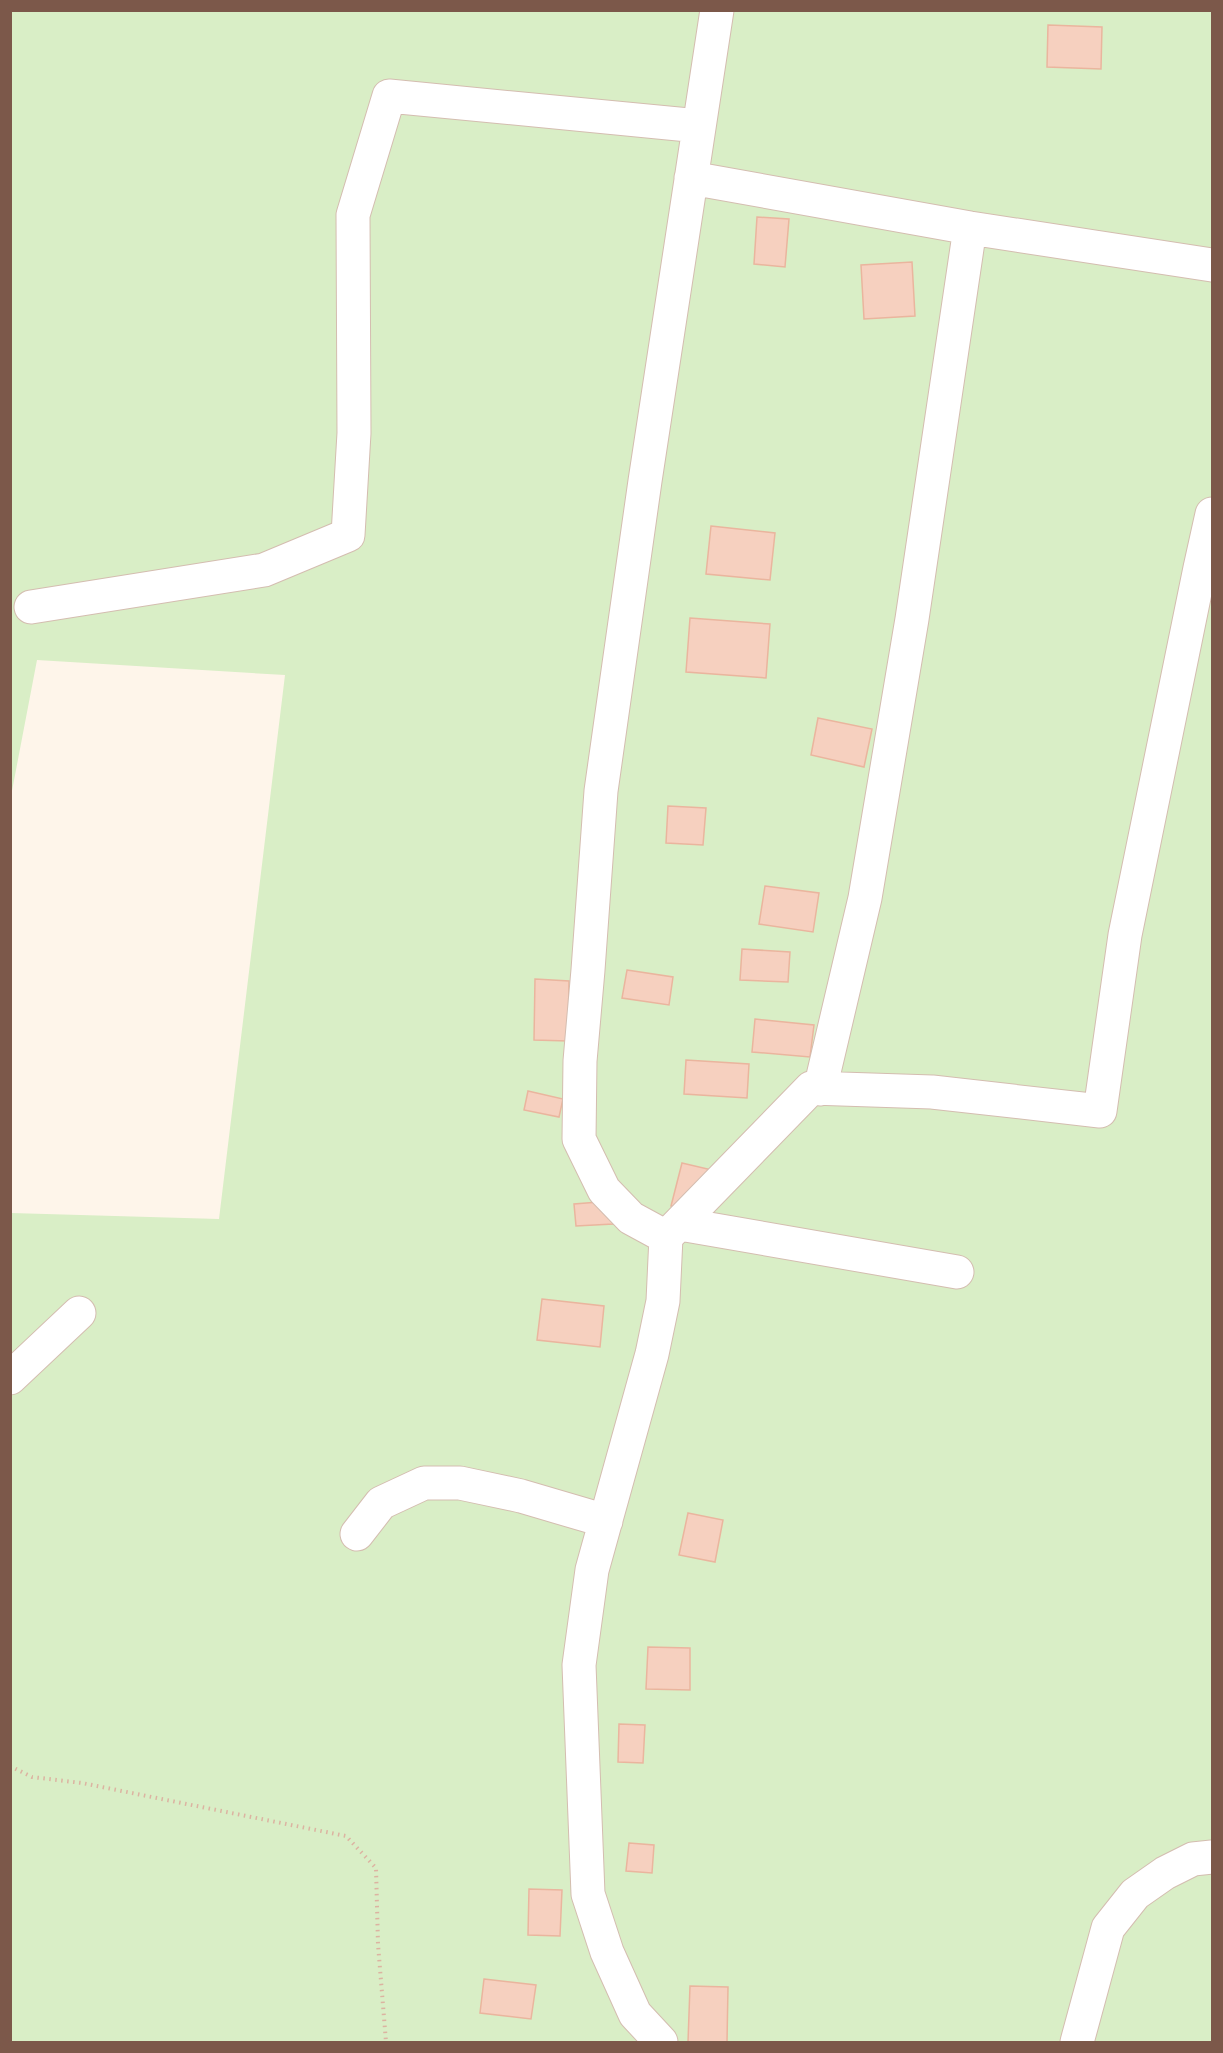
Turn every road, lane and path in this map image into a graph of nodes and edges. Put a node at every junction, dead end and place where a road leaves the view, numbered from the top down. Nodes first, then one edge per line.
1 (717, 10) edge
2 (699, 126) junction
3 (692, 178) junction
4 (970, 228) junction
5 (1212, 265) edge
6 (1212, 514) edge
7 (31, 607) dead end
8 (820, 1089) junction
9 (673, 1230) junction
10 (957, 1272) dead end
11 (79, 1313) dead end
12 (10, 1378) edge
13 (606, 1521) junction
14 (357, 1534) dead end
15 (10, 1766) edge
16 (1212, 1857) edge
17 (386, 2043) edge
18 (661, 2043) edge
19 (1077, 2043) edge

1 - 2 lane
2 - 3 lane
2 - 7 lane
3 - 4 lane
3 - 9 lane
4 - 5 lane
4 - 8 lane
6 - 8 lane
8 - 9 lane
9 - 10 lane
9 - 13 lane
11 - 12 lane
13 - 14 lane
13 - 18 lane
15 - 17 path
16 - 19 lane

